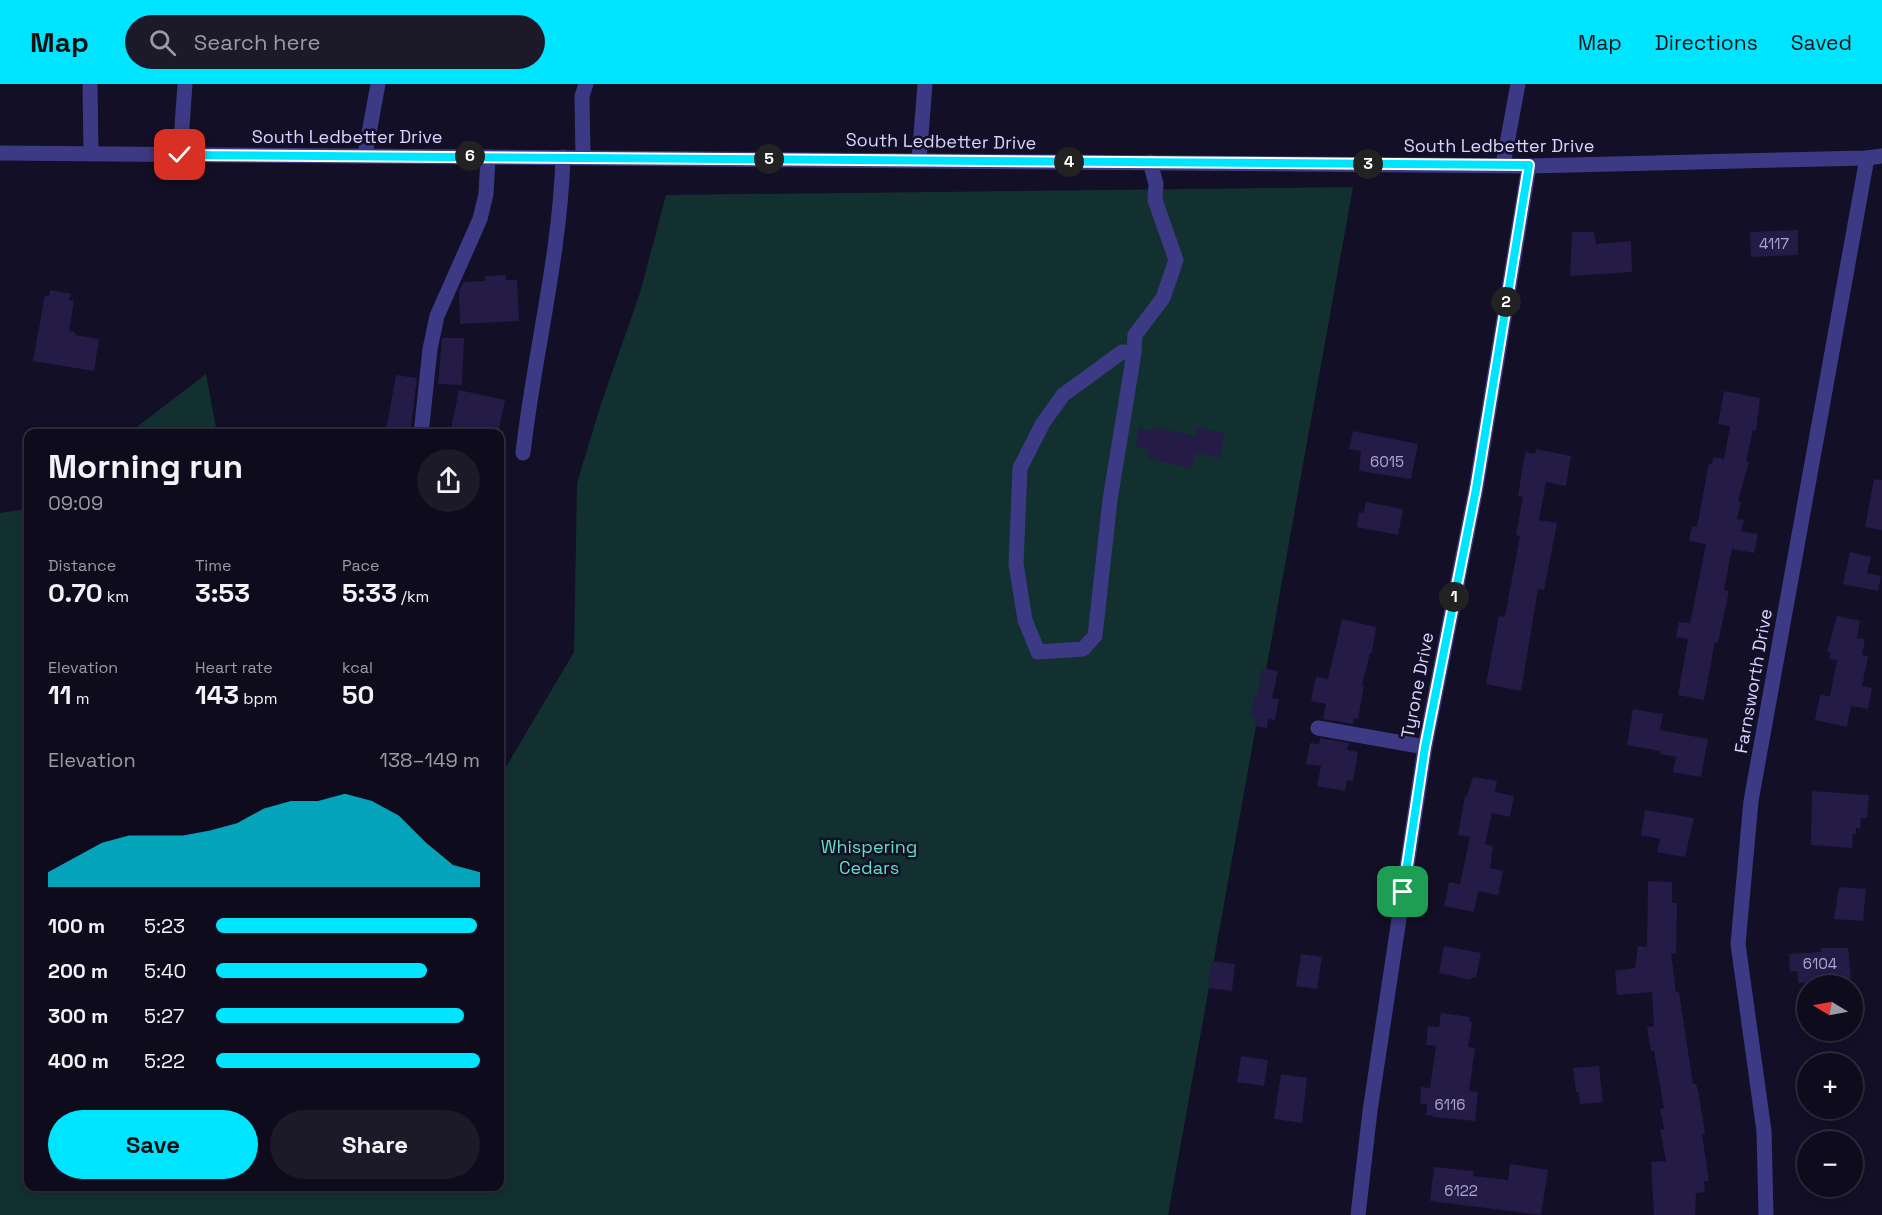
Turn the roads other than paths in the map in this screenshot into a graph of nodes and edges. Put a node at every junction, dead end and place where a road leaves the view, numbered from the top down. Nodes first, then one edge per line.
1 (90, 84) edge
2 (185, 84) edge
3 (378, 84) edge
4 (586, 84) edge
5 (925, 84) edge
6 (1518, 84) edge
7 (0, 153) edge
8 (91, 154) junction
9 (180, 155) junction
10 (365, 155) junction
11 (488, 156) junction
12 (563, 157) junction
13 (583, 157) junction
14 (1874, 157) edge
15 (919, 160) junction
16 (1150, 162) junction
17 (1503, 165) junction
18 (1529, 165) junction
19 (1134, 352) junction
20 (422, 429) edge
21 (523, 453) dead end
22 (1318, 729) dead end
23 (1425, 747) junction
24 (1358, 1215) edge
25 (1766, 1215) edge

1 - 8 street
2 - 9 street
3 - 10 street
4 - 13 street
5 - 15 street
6 - 17 street
7 - 8 street, South Ledbetter Drive
8 - 9 street, South Ledbetter Drive
9 - 10 street, South Ledbetter Drive
10 - 11 street, South Ledbetter Drive
11 - 12 street, South Ledbetter Drive
11 - 20 street
12 - 13 street, South Ledbetter Drive
12 - 21 street
13 - 15 street, South Ledbetter Drive
14 - 18 street, South Ledbetter Drive
14 - 25 street, Farnsworth Drive
15 - 16 street, South Ledbetter Drive
16 - 17 street, South Ledbetter Drive
16 - 19 street
17 - 18 street, South Ledbetter Drive
18 - 23 street, Tyrone Drive
19 - 19 street
22 - 23 street
23 - 24 street, Tyrone Drive

